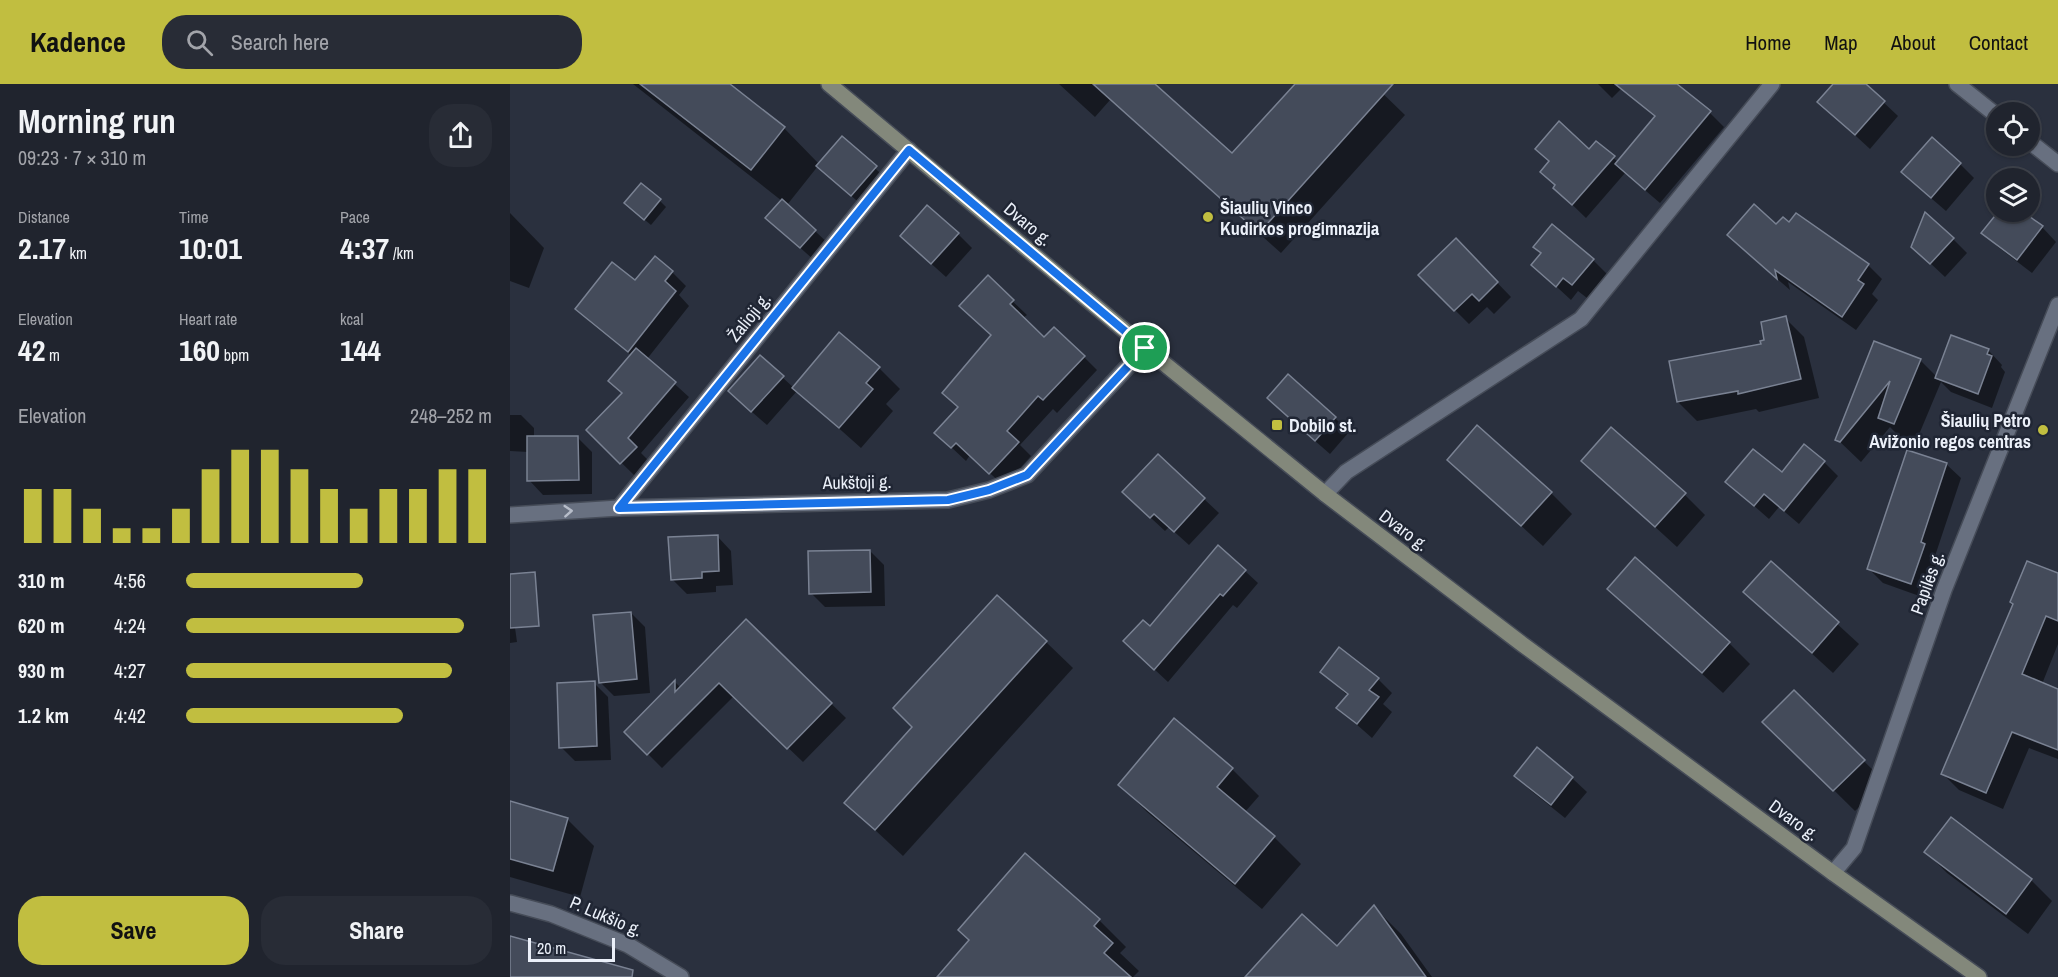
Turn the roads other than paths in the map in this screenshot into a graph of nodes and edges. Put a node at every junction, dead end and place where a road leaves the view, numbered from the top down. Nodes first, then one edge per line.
1 (828, 84) edge
2 (1772, 84) edge
3 (1957, 84) edge
4 (1986, 107) edge
5 (909, 150) junction
6 (2040, 150) edge
7 (2058, 164) edge
8 (2058, 305) edge
9 (1145, 348) junction
10 (1325, 494) junction
11 (619, 508) junction
12 (510, 515) edge
13 (1833, 873) junction
14 (510, 903) edge
15 (681, 977) edge
16 (1979, 977) edge

1 - 5 main road, Dvaro g.
2 - 10 street
3 - 4 street
5 - 9 main road, Dvaro g.
5 - 11 street, Žalioji g.
6 - 7 street
8 - 13 street, Papilės g.
9 - 10 main road, Dvaro g.
9 - 11 street, Aukštoji g.
10 - 13 main road, Dvaro g.
12 -> 11 street, Aukštoji g.
13 - 16 main road, Dvaro g.
14 - 15 street, P. Lukšio g.

